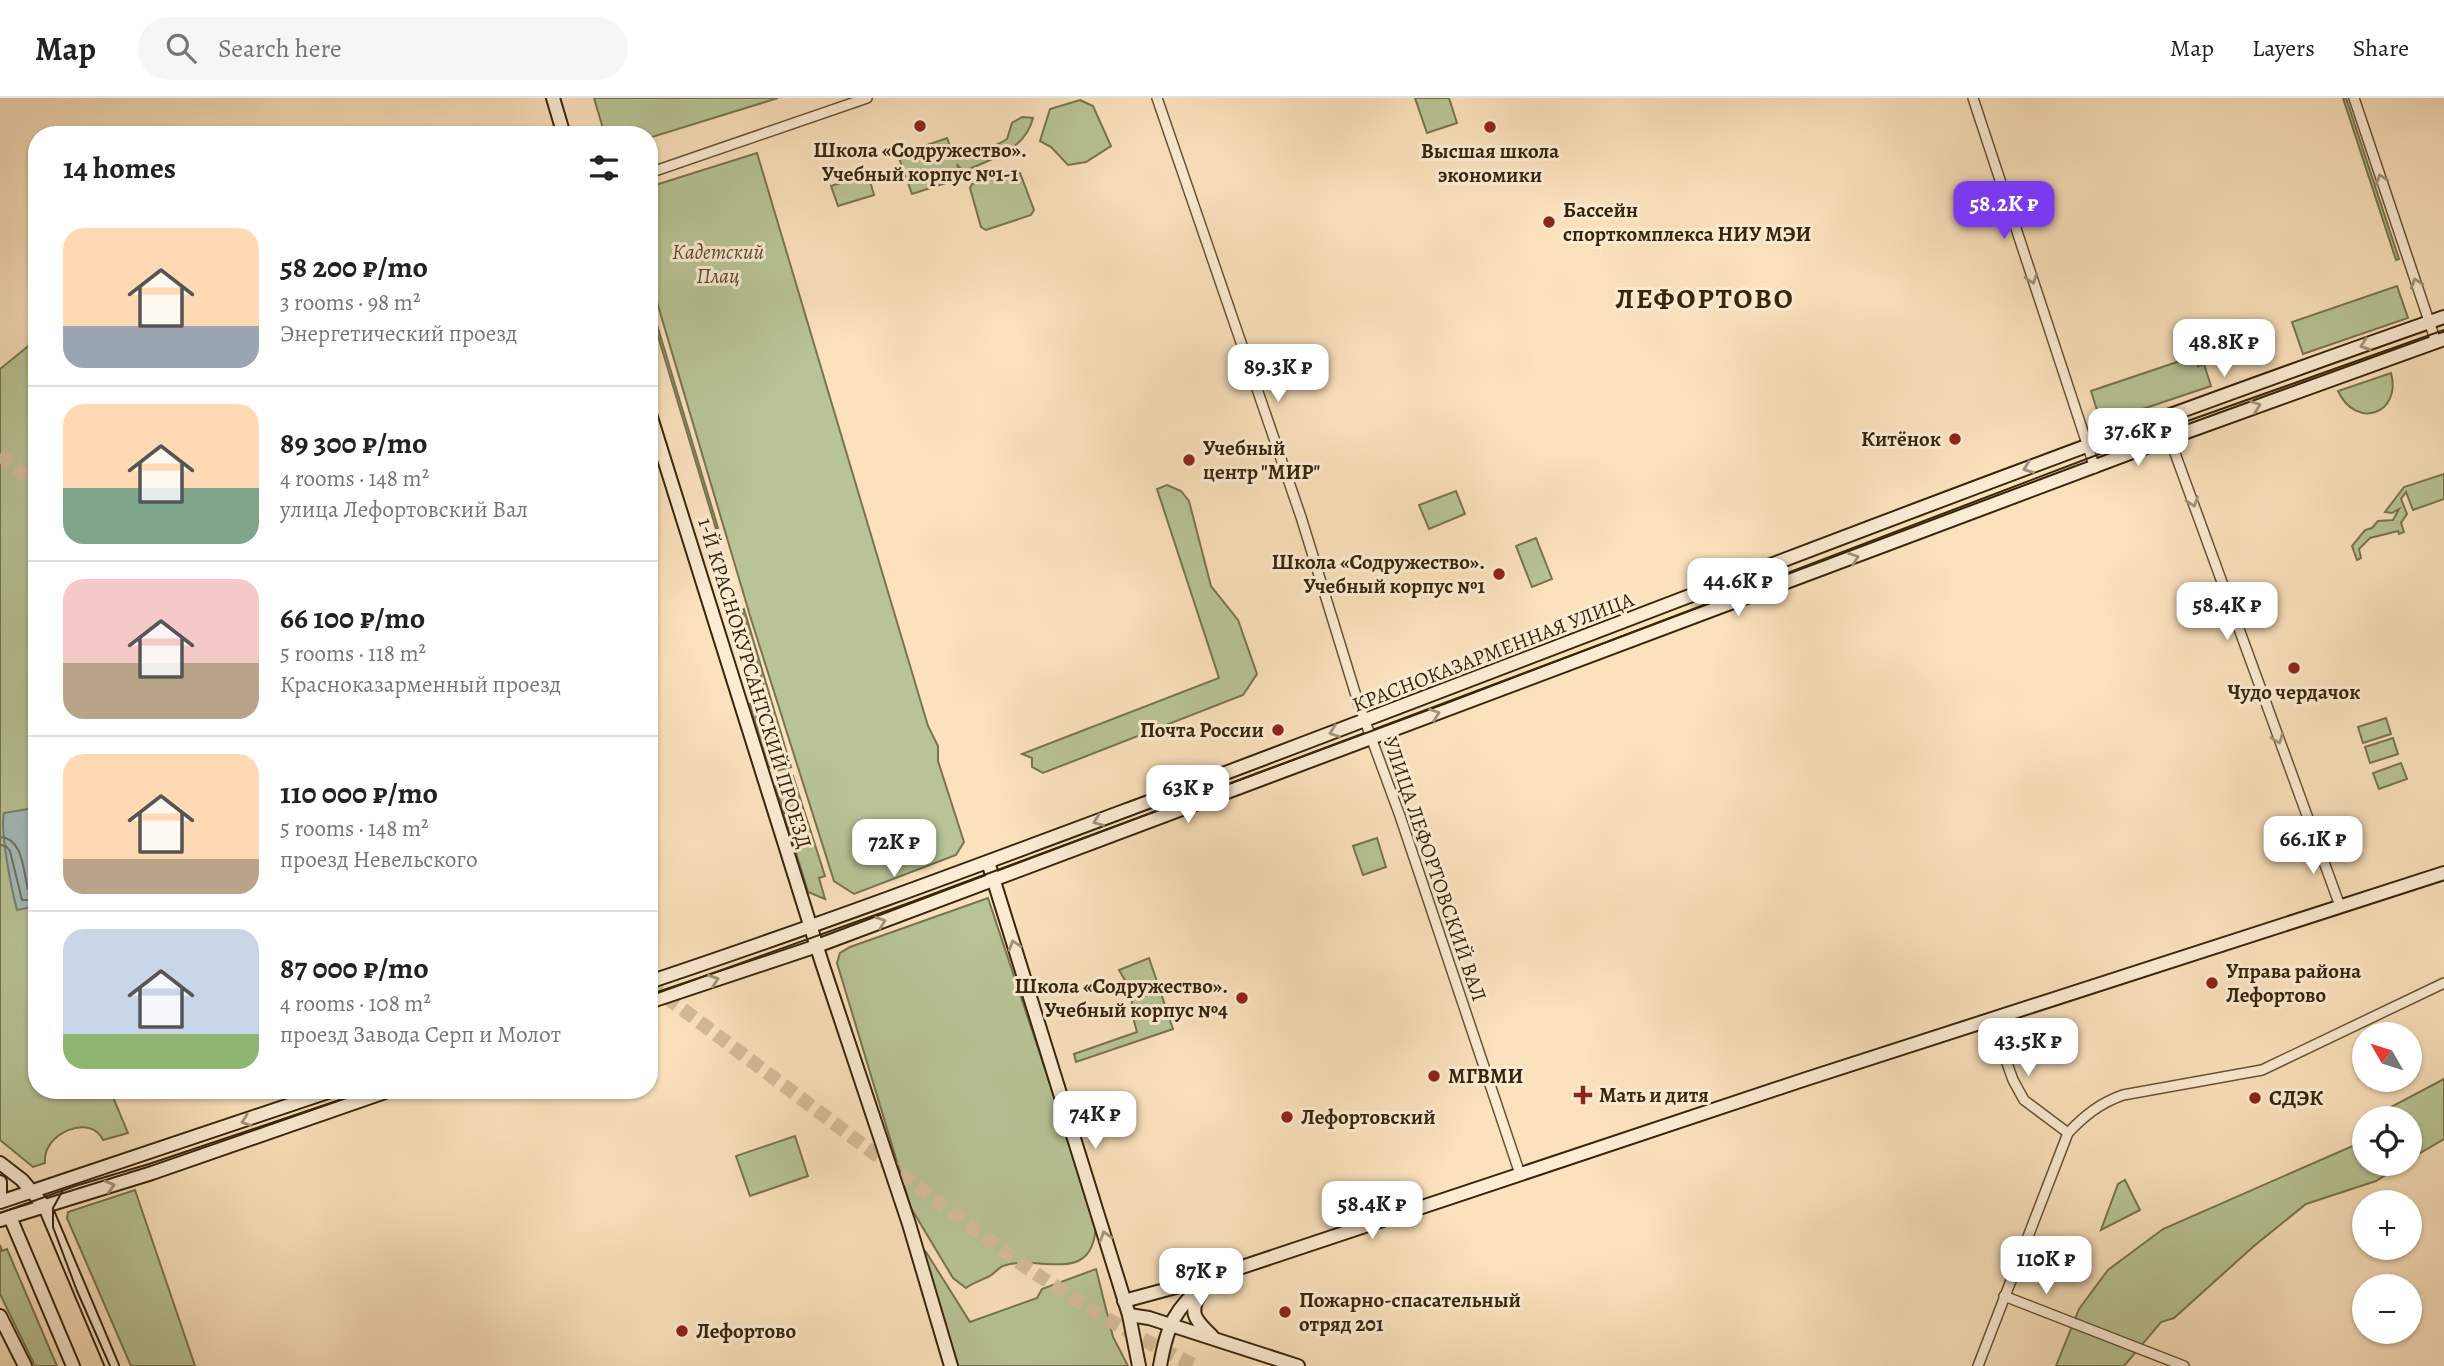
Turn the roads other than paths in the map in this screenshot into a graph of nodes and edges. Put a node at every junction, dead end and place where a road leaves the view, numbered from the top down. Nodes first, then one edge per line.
1 (553, 98) edge
2 (867, 98) edge
3 (1157, 98) edge
4 (1973, 98) edge
5 (2354, 98) edge
6 (561, 126) edge
7 (658, 170) edge
8 (2444, 317) edge
9 (2429, 322) junction
10 (2440, 341) edge
11 (2161, 420) junction
12 (2169, 438) junction
13 (658, 440) edge
14 (2087, 446) junction
15 (2095, 468) junction
16 (1365, 721) junction
17 (1371, 738) junction
18 (988, 862) junction
19 (2444, 873) edge
20 (994, 879) junction
21 (2340, 906) junction
22 (811, 926) junction
23 (817, 946) junction
24 (658, 979) edge
25 (2444, 984) edge
26 (658, 999) edge
27 (1992, 1021) junction
28 (307, 1099) edge
29 (365, 1099) edge
30 (2068, 1133) junction
31 (0, 1163) edge
32 (1520, 1174) junction
33 (0, 1182) edge
34 (33, 1191) junction
35 (0, 1201) edge
36 (45, 1207) junction
37 (5, 1219) edge
38 (1213, 1277) junction
39 (2004, 1296) junction
40 (1125, 1301) junction
41 (1129, 1315) junction
42 (0, 1316) edge
43 (1171, 1325) junction
44 (1214, 1339) junction
45 (25, 1366) edge
46 (73, 1366) edge
47 (112, 1366) edge
48 (951, 1366) edge
49 (1139, 1366) edge
50 (1160, 1366) edge
51 (1298, 1366) edge
52 (1978, 1366) edge
53 (2184, 1366) edge

1 - 6 main road
2 - 7 street
3 - 16 street, УЛИЦА ЛЕФОРТОВСКИЙ ВАЛ
4 -> 14 street
9 -> 5 street
8 - 9 main road, КРАСНОКАЗАРМЕННАЯ УЛИЦА
9 - 10 street
9 -> 11 main road, КРАСНОКАЗАРМЕННАЯ УЛИЦА
12 -> 10 main road, КРАСНОКАЗАРМЕННАЯ УЛИЦА
11 - 12 street
11 - 14 main road, КРАСНОКАЗАРМЕННАЯ УЛИЦА
12 - 15 main road, КРАСНОКАЗАРМЕННАЯ УЛИЦА
12 -> 21 street
13 - 22 main road, 1-Й КРАСНОКУРСАНТСКИЙ ПРОЕЗД
14 - 15 street
14 -> 16 main road, КРАСНОКАЗАРМЕННАЯ УЛИЦА
17 -> 15 main road, КРАСНОКАЗАРМЕННАЯ УЛИЦА
16 - 17 street, УЛИЦА ЛЕФОРТОВСКИЙ ВАЛ
16 -> 18 main road, КРАСНОКАЗАРМЕННАЯ УЛИЦА
17 - 20 main road, КРАСНОКАЗАРМЕННАЯ УЛИЦА
17 - 32 street, УЛИЦА ЛЕФОРТОВСКИЙ ВАЛ
18 - 20 main road
18 - 22 main road, КРАСНОКАЗАРМЕННАЯ УЛИЦА
19 - 21 main road
23 -> 20 main road, КРАСНОКАЗАРМЕННАЯ УЛИЦА
40 -> 20 main road
21 - 27 main road
22 - 23 main road, 1-Й КРАСНОКУРСАНТСКИЙ ПРОЕЗД
22 - 24 main road
26 -> 23 main road
23 - 48 main road, 1-Й КРАСНОКУРСАНТСКИЙ ПРОЕЗД
25 - 30 street
27 - 30 street
27 - 32 main road
28 -> 34 main road
36 -> 29 main road
30 - 39 street
31 - 34 main road
32 - 38 main road
33 - 35 main road
34 - 35 main road
34 - 36 main road
36 - 37 main road
36 - 47 main road
37 - 46 main road
38 - 40 main road
38 - 43 main road
38 - 44 main road
39 - 52 street
39 - 53 street
40 - 41 main road
41 - 43 main road
41 - 49 main road
42 - 45 main road
43 - 44 main road
43 - 50 main road
44 - 51 main road

